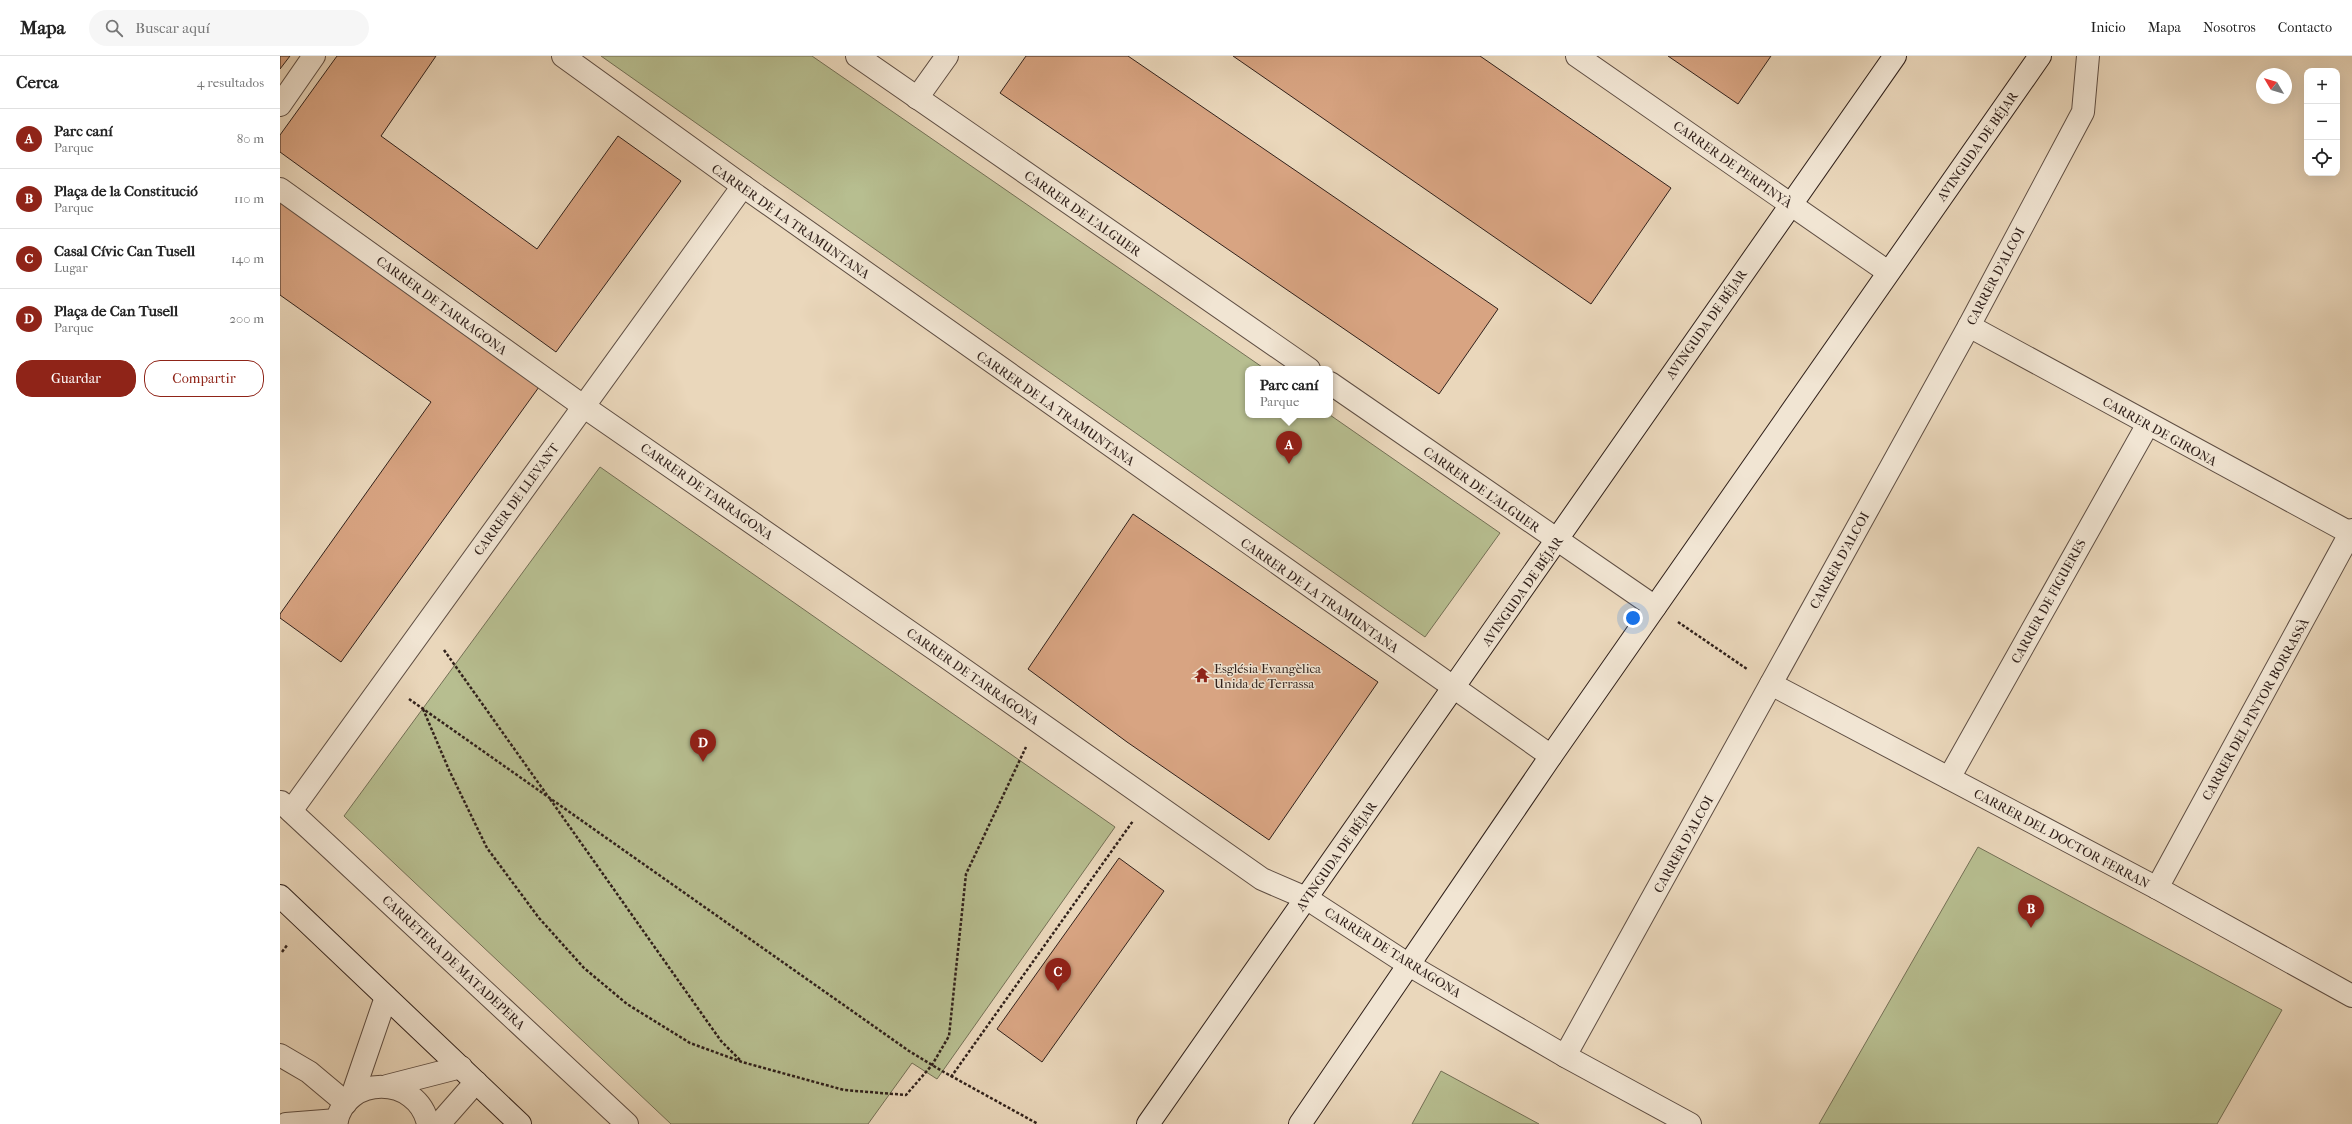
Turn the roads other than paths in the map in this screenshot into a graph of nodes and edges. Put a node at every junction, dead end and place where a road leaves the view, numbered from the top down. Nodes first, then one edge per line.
1 (314, 56) edge
2 (563, 56) edge
3 (857, 56) edge
4 (947, 56) edge
5 (1577, 56) edge
6 (1895, 56) edge
7 (2040, 56) edge
8 (2088, 56) edge
9 (918, 98) junction
10 (280, 105) edge
11 (742, 186) junction
12 (280, 189) edge
13 (1791, 203) junction
14 (1888, 272) junction
15 (1969, 326) junction
16 (1305, 366) edge
17 (1333, 386) edge
18 (583, 406) junction
19 (2148, 424) junction
20 (2351, 533) edge
21 (1557, 541) junction
22 (1655, 607) junction
23 (1771, 684) junction
24 (1453, 688) junction
25 (1551, 756) junction
26 (1949, 778) junction
27 (286, 806) edge
28 (2157, 888) junction
29 (280, 896) edge
30 (1306, 898) junction
31 (1409, 965) junction
32 (2352, 996) edge
33 (386, 997) junction
34 (280, 1055) edge
35 (1565, 1056) junction
36 (468, 1074) junction
37 (387, 1086) junction
38 (343, 1111) edge
39 (286, 1124) edge
40 (428, 1124) edge
41 (439, 1124) edge
42 (520, 1124) edge
43 (627, 1124) edge
44 (1148, 1124) edge
45 (1300, 1124) edge
46 (1690, 1124) edge

1 - 10 street
2 - 11 street, CARRER DE LA TRAMUNTANA
3 - 9 street, CARRER DE L'ALGUER
4 - 9 street
5 - 13 street, CARRER DE PERPINYÀ
6 - 13 street, AVINGUDA DE BÉJAR
7 - 14 street, AVINGUDA DE BÉJAR
8 - 15 street, CARRER D'ALCOI
9 - 16 street, CARRER DE L'ALGUER
11 - 18 street, CARRER DE LLEVANT
11 - 24 street, CARRER DE LA TRAMUNTANA
12 - 18 street, CARRER DE TARRAGONA
13 - 14 street, CARRER DE PERPINYÀ
13 - 21 street, AVINGUDA DE BÉJAR
14 - 22 street, AVINGUDA DE BÉJAR
15 - 19 street, CARRER DE GIRONA
15 - 23 street, CARRER D'ALCOI
17 - 21 street, CARRER DE L'ALGUER
18 - 27 street, CARRER DE LLEVANT
18 - 30 street, CARRER DE TARRAGONA
19 - 20 street, CARRER DE GIRONA
19 - 26 street, CARRER DE FIGUERES
20 - 28 street, CARRER DEL PINTOR BORRASSÀ
21 - 22 street, CARRER DE L'ALGUER
21 - 24 street, AVINGUDA DE BÉJAR
22 - 25 street, AVINGUDA DE BÉJAR
23 - 26 street, CARRER DEL DOCTOR FERRAN
23 - 35 street, CARRER D'ALCOI
24 - 25 street, CARRER DE LA TRAMUNTANA
24 - 30 street, AVINGUDA DE BÉJAR
25 - 31 street, AVINGUDA DE BÉJAR
26 - 28 street, CARRER DEL DOCTOR FERRAN
27 - 43 street, CARRETERA DE MATADEPERA
28 - 32 street, CARRER DEL DOCTOR FERRAN
29 - 33 street
30 - 31 street, CARRER DE TARRAGONA
30 - 44 street, AVINGUDA DE BÉJAR
31 - 35 street, CARRER DE TARRAGONA
31 - 45 street, AVINGUDA DE BÉJAR
33 - 36 street
33 - 38 street
34 - 38 street
35 - 46 street, CARRER DE TARRAGONA
36 - 37 street
36 - 41 street
36 - 42 street
37 - 38 street
37 - 40 street
38 - 39 street

